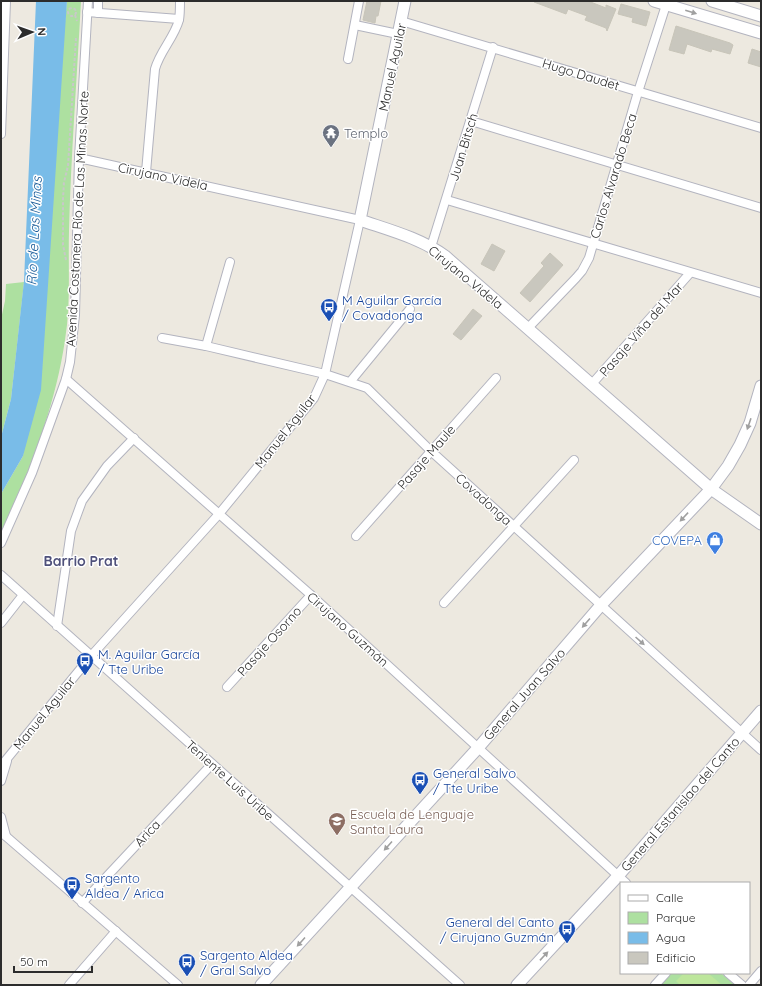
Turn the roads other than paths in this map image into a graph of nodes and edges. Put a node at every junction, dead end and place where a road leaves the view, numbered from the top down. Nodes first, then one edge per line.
1 (6, 1) edge
2 (88, 1) edge
3 (98, 1) edge
4 (180, 1) edge
5 (359, 1) edge
6 (405, 1) edge
7 (654, 1) edge
8 (712, 1) edge
9 (666, 5) junction
10 (87, 12) junction
11 (98, 12) junction
12 (761, 16) edge
13 (179, 19) junction
14 (401, 21) junction
15 (355, 25) junction
16 (761, 33) edge
17 (398, 34) junction
18 (493, 47) junction
19 (348, 59) dead end
20 (638, 92) junction
21 (471, 121) junction
22 (761, 128) edge
23 (1, 134) edge
24 (79, 158) junction
25 (617, 164) junction
26 (146, 172) junction
27 (447, 200) junction
28 (761, 208) edge
29 (360, 220) junction
30 (593, 244) junction
31 (431, 247) junction
32 (230, 262) dead end
33 (690, 273) junction
34 (761, 293) edge
35 (410, 309) dead end
36 (528, 328) junction
37 (162, 338) dead end
38 (206, 346) junction
39 (325, 374) junction
40 (496, 378) dead end
41 (66, 379) junction
42 (350, 382) junction
43 (591, 385) junction
44 (761, 386) edge
45 (134, 438) junction
46 (432, 452) junction
47 (574, 460) dead end
48 (711, 489) junction
49 (219, 514) junction
50 (761, 524) edge
51 (514, 526) junction
52 (356, 536) dead end
53 (1, 543) edge
54 (1, 575) edge
55 (311, 595) junction
56 (24, 596) junction
57 (444, 603) dead end
58 (601, 605) junction
59 (1, 623) edge
60 (57, 626) junction
61 (91, 656) junction
62 (227, 687) dead end
63 (761, 711) edge
64 (742, 732) junction
65 (478, 748) junction
66 (761, 750) edge
67 (8, 756) junction
68 (212, 764) junction
69 (1, 766) edge
70 (1, 782) edge
71 (1, 817) edge
72 (2, 836) edge
73 (622, 879) edge
74 (350, 887) junction
75 (82, 902) junction
76 (116, 932) junction
77 (761, 971) edge
78 (665, 974) edge
79 (729, 974) edge
80 (69, 985) edge
81 (178, 985) edge
82 (262, 985) edge
83 (460, 985) edge
84 (517, 985) edge
85 (655, 985) edge
86 (742, 985) edge
87 (749, 985) edge

1 - 23 street
2 - 10 street, Avenida Costanera Río de Las Minas Norte
3 - 11 street
4 - 13 street
5 - 15 street
6 - 14 street, Manuel Aguilar
7 - 9 street
8 - 12 street
9 -> 16 street
9 - 20 street, Carlos Alvarado Beca
10 - 11 street
10 - 24 street, Avenida Costanera Río de Las Minas Norte
11 - 13 street
13 - 26 street
14 - 17 street, Manuel Aguilar
14 - 18 street, Hugo Daudet
15 - 17 street
15 - 19 street
17 - 29 street, Manuel Aguilar
18 - 20 street, Hugo Daudet
18 - 21 street, Juan Bitsch
20 - 22 street, Hugo Daudet
20 - 25 street, Carlos Alvarado Beca
21 - 25 street
21 - 27 street, Juan Bitsch
24 - 26 street, Cirujano Videla
24 - 41 street, Avenida Costanera Río de Las Minas Norte
25 - 28 street
25 - 30 street, Carlos Alvarado Beca
26 - 29 street, Cirujano Videla
27 - 30 street
27 - 31 street, Juan Bitsch
29 - 31 street, Cirujano Videla
29 - 39 street, Manuel Aguilar
30 - 33 street
30 - 36 street, Carlos Alvarado Beca
31 - 36 street, Cirujano Videla
32 - 38 street
33 - 34 street
33 - 43 street, Pasaje Viña del Mar
35 - 42 street
36 - 43 street, Cirujano Videla
37 - 38 street, Covadonga
38 - 39 street, Covadonga
39 - 42 street, Covadonga
39 - 49 street, Manuel Aguilar
40 - 46 street, Pasaje Maule
41 - 45 street, Cirujano Guzmán
41 - 53 street, Avenida Costanera Río de Las Minas Norte
42 - 46 street, Covadonga
43 - 48 street, Cirujano Videla
44 -> 48 street, General Juan Salvo
45 - 49 street, Cirujano Guzmán
45 - 60 street
46 - 51 street, Covadonga
46 - 52 street, Pasaje Maule
47 - 51 street
48 - 50 street, Cirujano Videla
48 -> 58 street, General Juan Salvo
49 - 55 street, Cirujano Guzmán
49 - 61 street, Manuel Aguilar
51 - 57 street
51 - 58 street, Covadonga
54 - 56 street, Teniente Luis Uribe
55 - 62 street, Pasaje Osorno
55 - 65 street, Cirujano Guzmán
56 - 59 street
56 - 60 street, Teniente Luis Uribe
58 -> 64 street, Covadonga
58 -> 65 street, General Juan Salvo
60 - 61 street, Teniente Luis Uribe
61 - 67 street, Manuel Aguilar
61 - 68 street, Teniente Luis Uribe
63 - 64 street, General Estanislao del Canto
64 - 66 street, Covadonga
64 - 73 street, General Estanislao del Canto
65 - 73 street, Cirujano Guzmán
65 -> 74 street, General Juan Salvo
67 - 69 street, Manuel Aguilar
67 - 70 street, Manuel Aguilar
68 - 74 street, Teniente Luis Uribe
68 - 75 street, Arica
71 - 72 street
72 - 75 street
84 -> 73 street, General Estanislao del Canto
74 -> 82 street, General Juan Salvo
74 - 83 street, Teniente Luis Uribe
75 - 76 street
76 - 80 street
76 - 81 street
77 - 87 street
78 - 85 street
79 - 86 street

